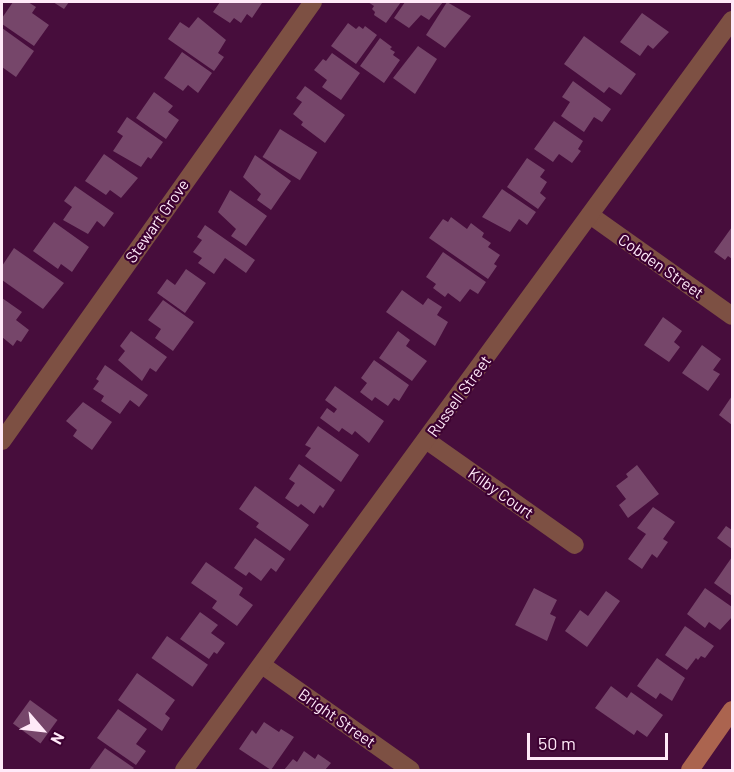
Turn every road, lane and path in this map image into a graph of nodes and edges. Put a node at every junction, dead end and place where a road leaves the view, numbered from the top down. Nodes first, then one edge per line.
1 (313, 2) edge
2 (732, 20) edge
3 (590, 215) junction
4 (732, 316) edge
5 (426, 440) junction
6 (2, 441) edge
7 (575, 545) dead end
8 (262, 665) junction
9 (732, 710) edge
10 (184, 771) edge
11 (411, 771) edge
12 (690, 771) edge

1 - 6 street, Stewart Grove
2 - 3 street, Russell Street
3 - 4 street, Cobden Street
3 - 5 street, Russell Street
5 - 7 street, Kilby Court
5 - 8 street, Russell Street
8 - 10 street, Russell Street
8 - 11 street, Bright Street
9 - 12 main road

